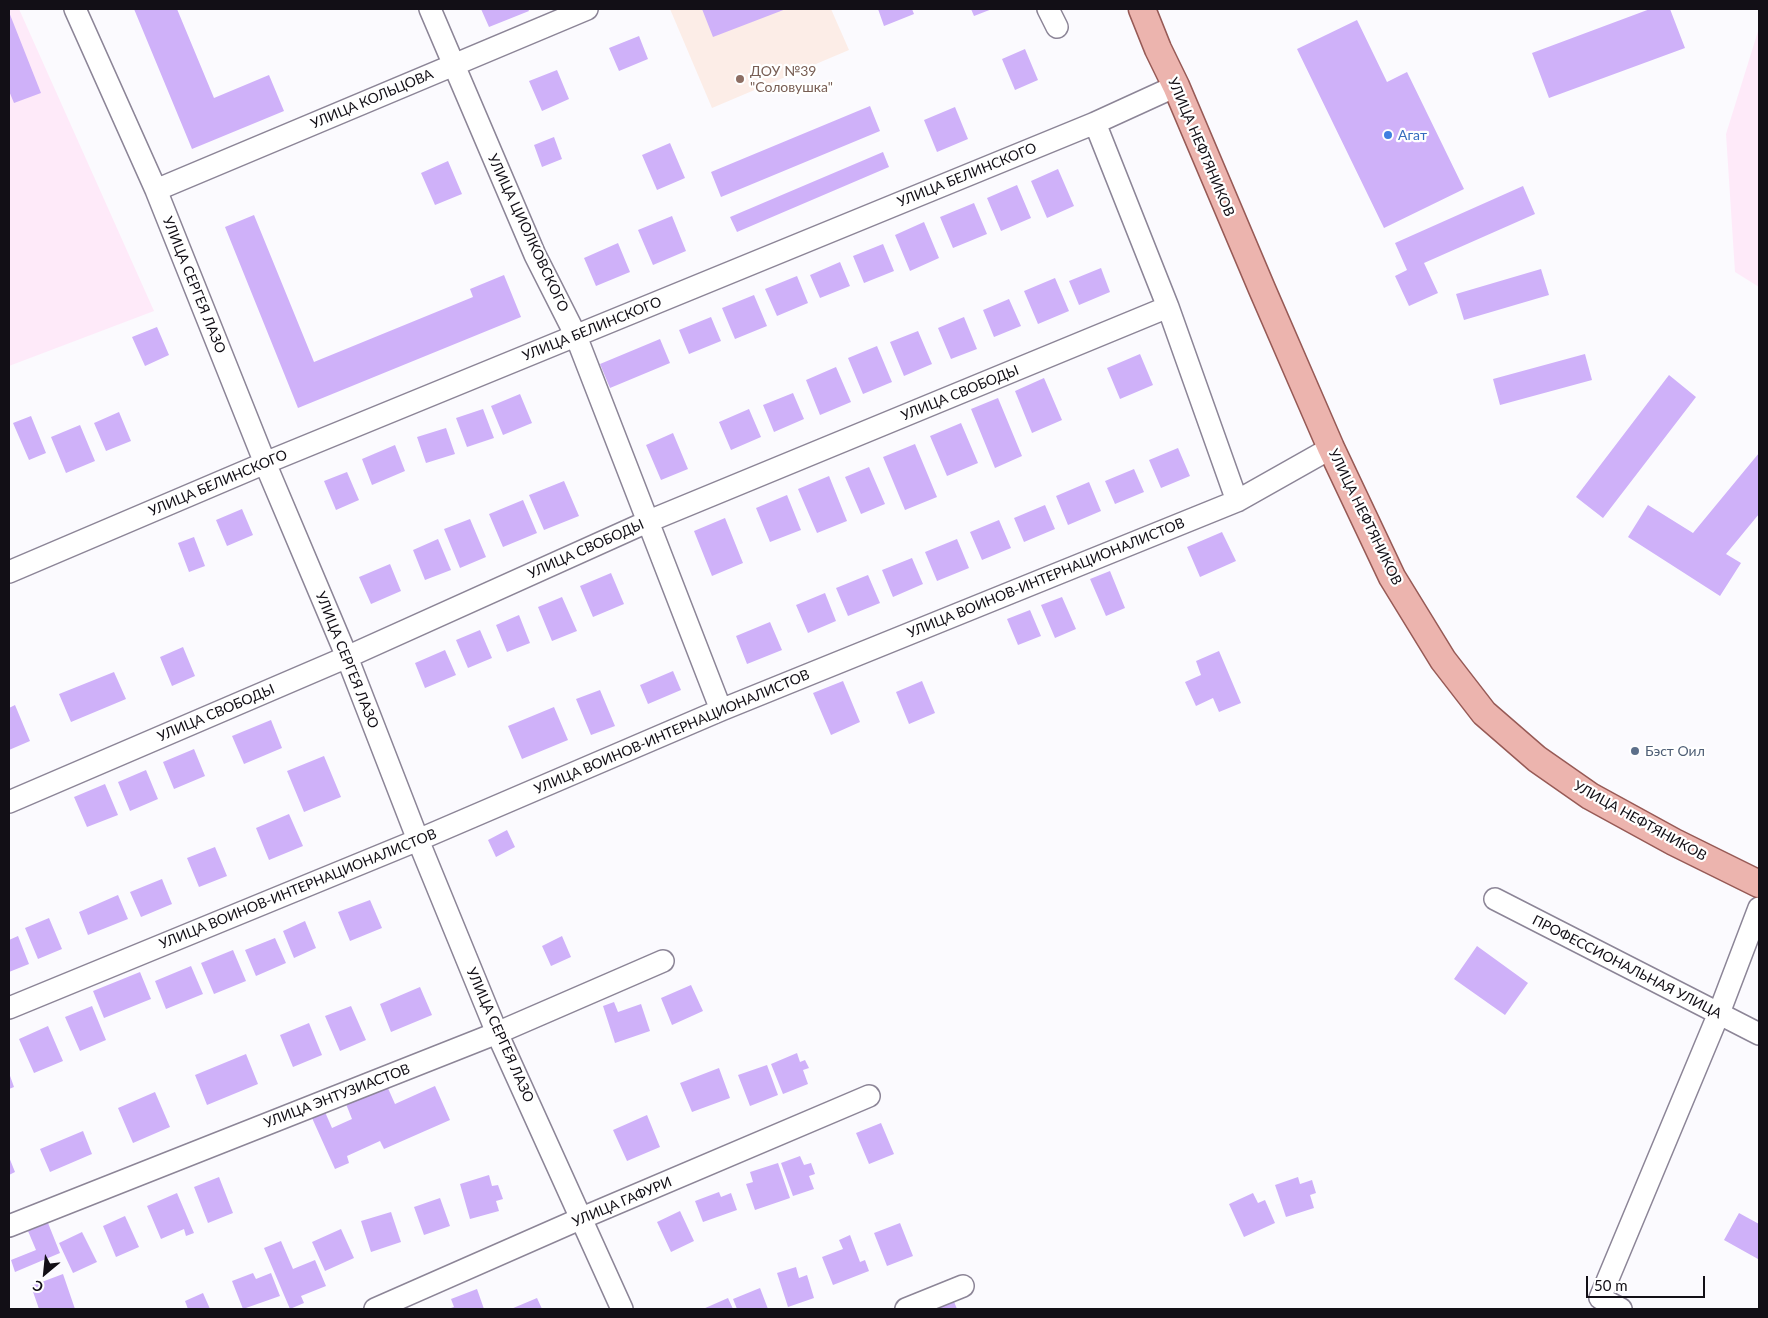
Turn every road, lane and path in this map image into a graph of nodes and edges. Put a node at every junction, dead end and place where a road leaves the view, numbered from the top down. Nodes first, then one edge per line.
1 (75, 9) edge
2 (430, 9) edge
3 (587, 9) edge
4 (1142, 9) edge
5 (454, 65) junction
6 (1176, 86) junction
7 (1095, 123) junction
8 (156, 190) junction
9 (1168, 307) junction
10 (576, 336) junction
11 (1331, 448) junction
12 (265, 463) junction
13 (1237, 500) junction
14 (648, 522) junction
15 (9, 572) edge
16 (347, 657) junction
17 (721, 710) junction
18 (9, 802) edge
19 (418, 840) junction
20 (1759, 884) edge
21 (1494, 899) dead end
22 (1759, 908) edge
23 (663, 961) dead end
24 (9, 1008) edge
25 (1719, 1013) junction
26 (497, 1034) junction
27 (1759, 1034) edge
28 (869, 1096) dead end
29 (582, 1218) junction
30 (9, 1226) edge
31 (963, 1286) dead end
32 (1597, 1304) edge
33 (375, 1309) edge
34 (622, 1309) edge
35 (906, 1309) edge
36 (1621, 1309) edge

1 - 8 street, УЛИЦА СЕРГЕЯ ЛАЗО
2 - 5 street, УЛИЦА ЦИОЛКОВСКОГО
3 - 5 street, УЛИЦА КОЛЬЦОВА
4 - 6 main road, УЛИЦА НЕФТЯНИКОВ
5 - 8 street, УЛИЦА КОЛЬЦОВА
5 - 10 street, УЛИЦА ЦИОЛКОВСКОГО
6 - 7 street, УЛИЦА БЕЛИНСКОГО
6 - 11 main road, УЛИЦА НЕФТЯНИКОВ
7 - 9 street
7 - 10 street, УЛИЦА БЕЛИНСКОГО
8 - 12 street, УЛИЦА СЕРГЕЯ ЛАЗО
9 - 13 street
9 - 14 street, УЛИЦА СВОБОДЫ
10 - 12 street, УЛИЦА БЕЛИНСКОГО
10 - 14 street, УЛИЦА ЦИОЛКОВСКОГО
11 - 13 street, УЛИЦА ВОИНОВ-ИНТЕРНАЦИОНАЛИСТОВ
11 - 20 main road, УЛИЦА НЕФТЯНИКОВ
12 - 15 street, УЛИЦА БЕЛИНСКОГО
12 - 16 street, УЛИЦА СЕРГЕЯ ЛАЗО
13 - 17 street, УЛИЦА ВОИНОВ-ИНТЕРНАЦИОНАЛИСТОВ
14 - 16 street, УЛИЦА СВОБОДЫ
14 - 17 street, УЛИЦА ЦИОЛКОВСКОГО
16 - 18 street, УЛИЦА СВОБОДЫ
16 - 19 street, УЛИЦА СЕРГЕЯ ЛАЗО
17 - 19 street, УЛИЦА ВОИНОВ-ИНТЕРНАЦИОНАЛИСТОВ
19 - 24 street, УЛИЦА ВОИНОВ-ИНТЕРНАЦИОНАЛИСТОВ
19 - 26 street, УЛИЦА СЕРГЕЯ ЛАЗО
21 - 25 street, ПРОФЕССИОНАЛЬНАЯ УЛИЦА
22 - 25 street
23 - 26 street, УЛИЦА ЭНТУЗИАСТОВ
25 - 27 street, ПРОФЕССИОНАЛЬНАЯ УЛИЦА
25 - 32 street
26 - 29 street, УЛИЦА СЕРГЕЯ ЛАЗО
26 - 30 street, УЛИЦА ЭНТУЗИАСТОВ
28 - 29 street, УЛИЦА ГАФУРИ
29 - 33 street, УЛИЦА ГАФУРИ
29 - 34 street, УЛИЦА СЕРГЕЯ ЛАЗО
31 - 35 street
32 - 36 street

